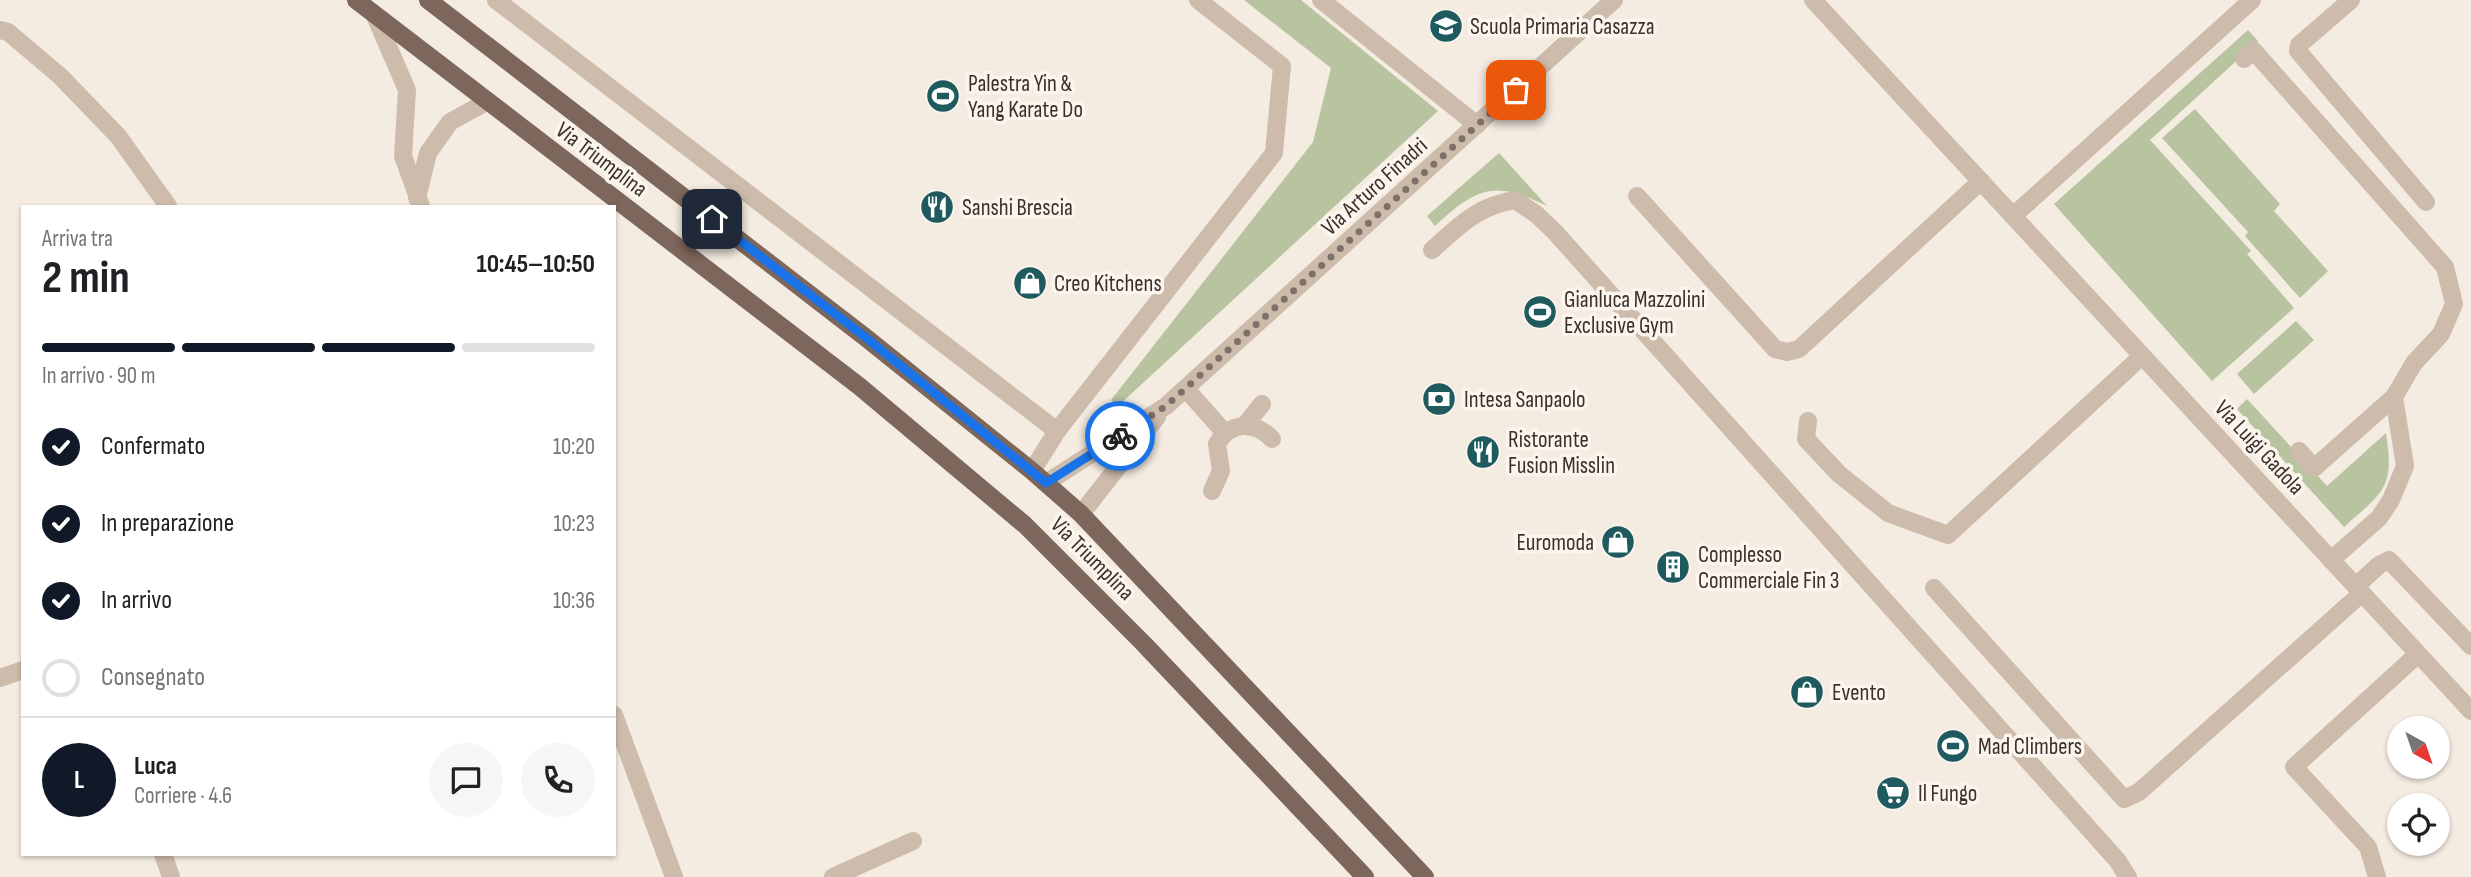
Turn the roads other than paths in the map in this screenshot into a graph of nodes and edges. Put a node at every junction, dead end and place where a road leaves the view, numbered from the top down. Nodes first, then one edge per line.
1 (356, 0) edge
2 (428, 0) edge
3 (495, 0) edge
4 (1198, 0) edge
5 (1321, 0) edge
6 (1614, 0) edge
7 (1813, 0) edge
8 (2351, 0) edge
9 (2243, 3) edge
10 (375, 16) junction
11 (0, 30) edge
12 (2244, 59) dead end
13 (486, 102) junction
14 (1477, 125) junction
15 (1981, 181) junction
16 (1637, 196) dead end
17 (419, 202) edge
18 (2426, 202) dead end
19 (167, 205) edge
20 (2012, 216) junction
21 (1432, 250) dead end
22 (2142, 356) junction
23 (1186, 389) junction
24 (2394, 397) junction
25 (1262, 404) dead end
26 (1166, 406) junction
27 (1808, 421) dead end
28 (1245, 425) junction
29 (1056, 431) junction
30 (1225, 433) junction
31 (1272, 439) dead end
32 (2299, 451) dead end
33 (1039, 477) junction
34 (1212, 491) dead end
35 (1080, 514) junction
36 (2331, 560) junction
37 (1934, 588) dead end
38 (2359, 589) junction
39 (2471, 646) edge
40 (2418, 654) junction
41 (21, 671) edge
42 (0, 678) edge
43 (2471, 711) edge
44 (616, 720) edge
45 (913, 841) dead end
46 (164, 856) edge
47 (172, 877) edge
48 (674, 877) edge
49 (833, 877) edge
50 (1365, 877) edge
51 (1425, 877) edge
52 (2128, 877) edge
53 (2377, 877) edge

1 - 10 main road, Via Triumplina
2 - 33 main road, Via Triumplina
3 - 29 street
4 - 29 street
5 - 14 street
6 - 14 street, Via Arturo Finadri
7 - 15 street, Via Luigi Gadola
8 - 18 street
9 - 20 street
10 - 13 main road, Via Triumplina
10 - 17 street
11 - 19 street
12 - 24 street
13 - 17 street
13 - 50 main road, Via Triumplina
14 - 23 street, Via Arturo Finadri
15 - 16 street
15 - 20 street, Via Luigi Gadola
20 - 22 street, Via Luigi Gadola
21 - 52 street
22 - 27 street
22 - 36 street, Via Luigi Gadola
23 - 26 street, Via Arturo Finadri
23 - 30 street
24 - 32 street
24 - 36 street
25 - 28 street
26 - 33 street
26 - 35 street
28 - 30 street
28 - 31 street
29 - 33 street
30 - 34 street
33 - 35 main road, Via Triumplina
35 - 51 main road, Via Triumplina
36 - 38 street, Via Luigi Gadola
37 - 38 street
38 - 39 street
38 - 40 street, Via Luigi Gadola
40 - 43 street, Via Luigi Gadola
40 - 53 street
41 - 42 street
44 - 48 street
45 - 49 street
46 - 47 street

